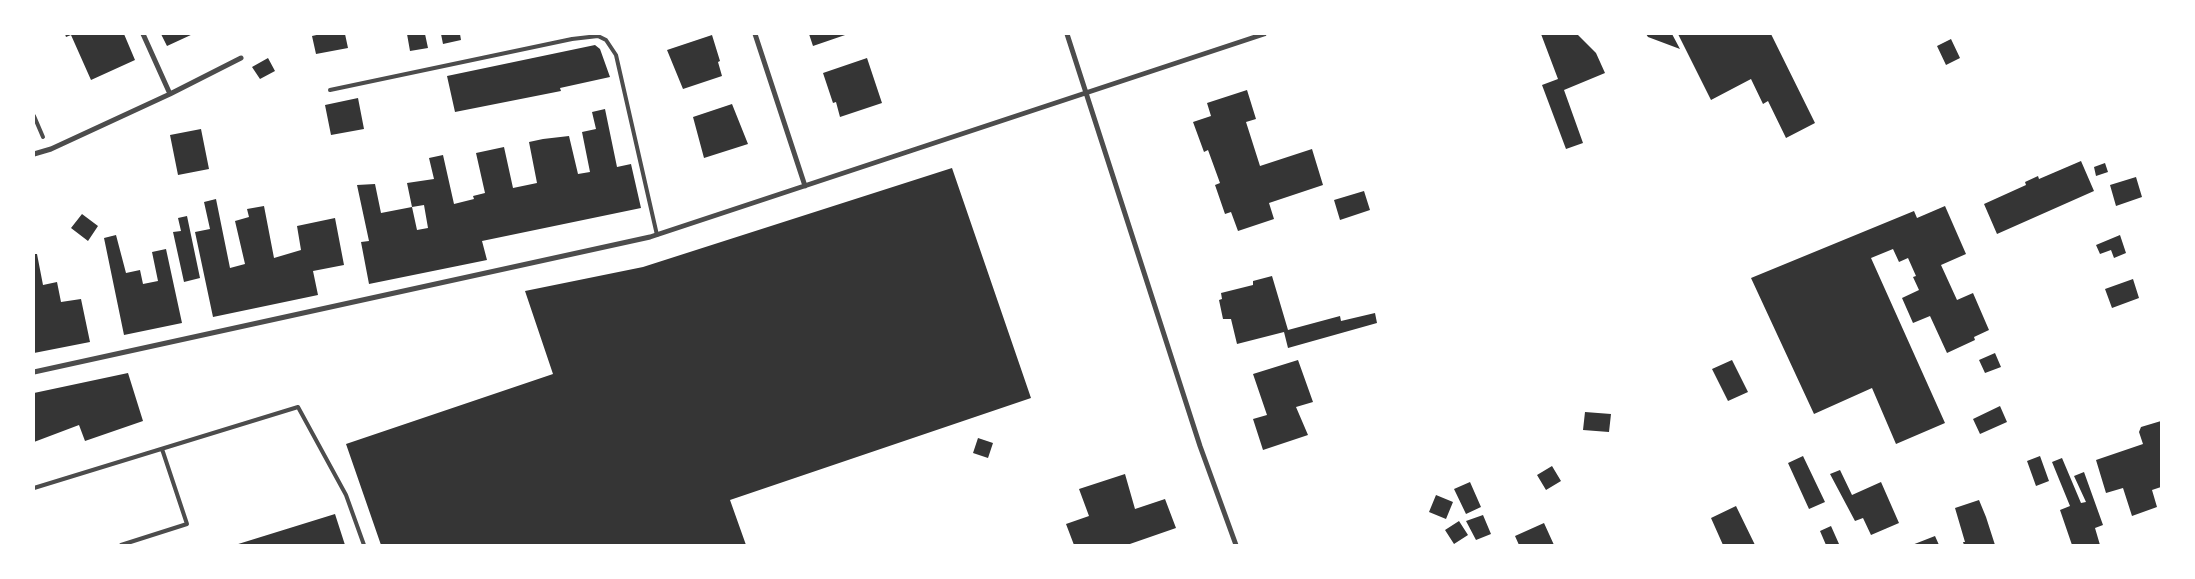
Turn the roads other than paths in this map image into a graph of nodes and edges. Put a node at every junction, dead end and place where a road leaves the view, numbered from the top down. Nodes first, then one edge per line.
1 (143, 34) edge
2 (755, 34) edge
3 (1067, 34) edge
4 (1264, 34) edge
5 (241, 58) dead end
6 (330, 90) dead end
7 (1086, 93) junction
8 (170, 94) junction
9 (34, 116) edge
10 (43, 137) dead end
11 (34, 154) edge
12 (805, 186) junction
13 (658, 234) junction
14 (34, 372) edge
15 (162, 449) junction
16 (34, 488) edge
17 (121, 545) edge
18 (364, 545) edge
19 (1236, 545) edge

1 - 8 street
2 - 12 street
3 - 7 street
4 - 7 street
5 - 8 street
6 - 13 lane
7 - 12 street
7 - 19 street
8 - 11 street
9 - 10 lane
12 - 13 street
13 - 14 street
15 - 16 lane
15 - 17 lane
15 - 18 lane

